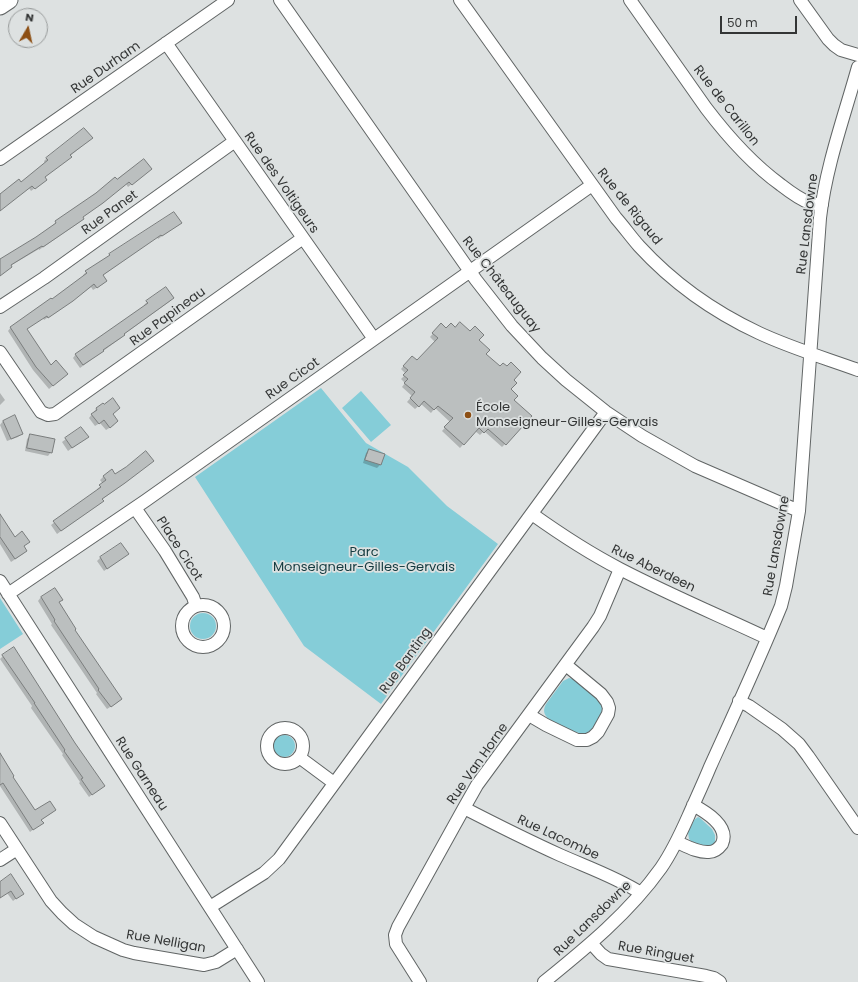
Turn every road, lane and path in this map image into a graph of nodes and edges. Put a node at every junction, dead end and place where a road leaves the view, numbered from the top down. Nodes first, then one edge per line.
1 (9, 0) edge
2 (228, 0) edge
3 (280, 0) edge
4 (460, 0) edge
5 (630, 0) edge
6 (800, 0) edge
7 (0, 6) edge
8 (166, 44) junction
9 (858, 55) edge
10 (858, 67) edge
11 (235, 141) junction
12 (0, 159) edge
13 (592, 185) junction
14 (822, 205) junction
15 (303, 238) junction
16 (470, 272) junction
17 (0, 307) edge
18 (374, 339) junction
19 (0, 352) edge
20 (810, 353) junction
21 (858, 370) edge
22 (606, 412) junction
23 (135, 508) junction
24 (799, 511) junction
25 (532, 514) junction
26 (620, 569) junction
27 (0, 582) edge
28 (8, 594) junction
29 (196, 606) dead end
30 (767, 638) junction
31 (566, 665) junction
32 (739, 701) junction
33 (529, 715) junction
34 (299, 757) dead end
35 (334, 783) junction
36 (693, 805) junction
37 (464, 808) junction
38 (0, 823) edge
39 (858, 828) edge
40 (677, 842) junction
41 (17, 849) junction
42 (0, 860) edge
43 (640, 893) junction
44 (210, 907) junction
45 (591, 943) junction
46 (237, 949) junction
47 (258, 982) edge
48 (420, 982) edge
49 (544, 982) edge
50 (720, 982) edge

1 - 7 street
2 - 8 street, Rue Durham
3 - 16 street, Rue Châteauguay
4 - 13 street, Rue de Rigaud
5 - 14 street, Rue de Carillon
6 - 9 street
8 - 11 street, Rue des Voltigeurs
8 - 12 street, Rue Durham
10 - 14 street, Rue Lansdowne
11 - 15 street, Rue des Voltigeurs
11 - 17 street, Rue Panet
13 - 16 street, Rue Cicot
13 - 20 street, Rue de Rigaud
14 - 20 street, Rue Lansdowne
15 - 18 street, Rue des Voltigeurs
15 - 19 street, Rue Papineau
16 - 18 street, Rue Cicot
16 - 22 street, Rue Châteauguay
18 - 23 street, Rue Cicot
20 - 21 street, Rue de Rigaud
20 - 24 street, Rue Lansdowne
22 - 24 street, Rue Châteauguay
22 - 25 street, Rue Banting
23 - 28 street, Rue Cicot
23 - 29 street, Place Cicot
24 - 30 street, Rue Lansdowne
25 - 26 street, Rue Aberdeen
25 - 35 street, Rue Banting
26 - 30 street, Rue Aberdeen
26 - 31 street, Rue Van Horne
27 - 28 street, Rue Garneau
28 - 44 street, Rue Garneau
30 - 32 street, Rue Lansdowne
31 - 33 street, Rue Van Horne
31 - 33 street
32 - 36 street, Rue Lansdowne
32 - 39 street
33 - 37 street, Rue Van Horne
34 - 35 street
35 - 44 street, Rue Banting
36 - 40 street, Rue Lansdowne
36 - 40 street
37 - 43 street, Rue Lacombe
37 - 48 street, Rue Van Horne
38 - 41 street, Rue Nelligan
40 - 43 street, Rue Lansdowne
41 - 42 street
41 - 46 street, Rue Nelligan
43 - 45 street, Rue Lansdowne
44 - 46 street, Rue Garneau
45 - 49 street, Rue Lansdowne
45 - 50 street, Rue Ringuet
46 - 47 street, Rue Garneau

